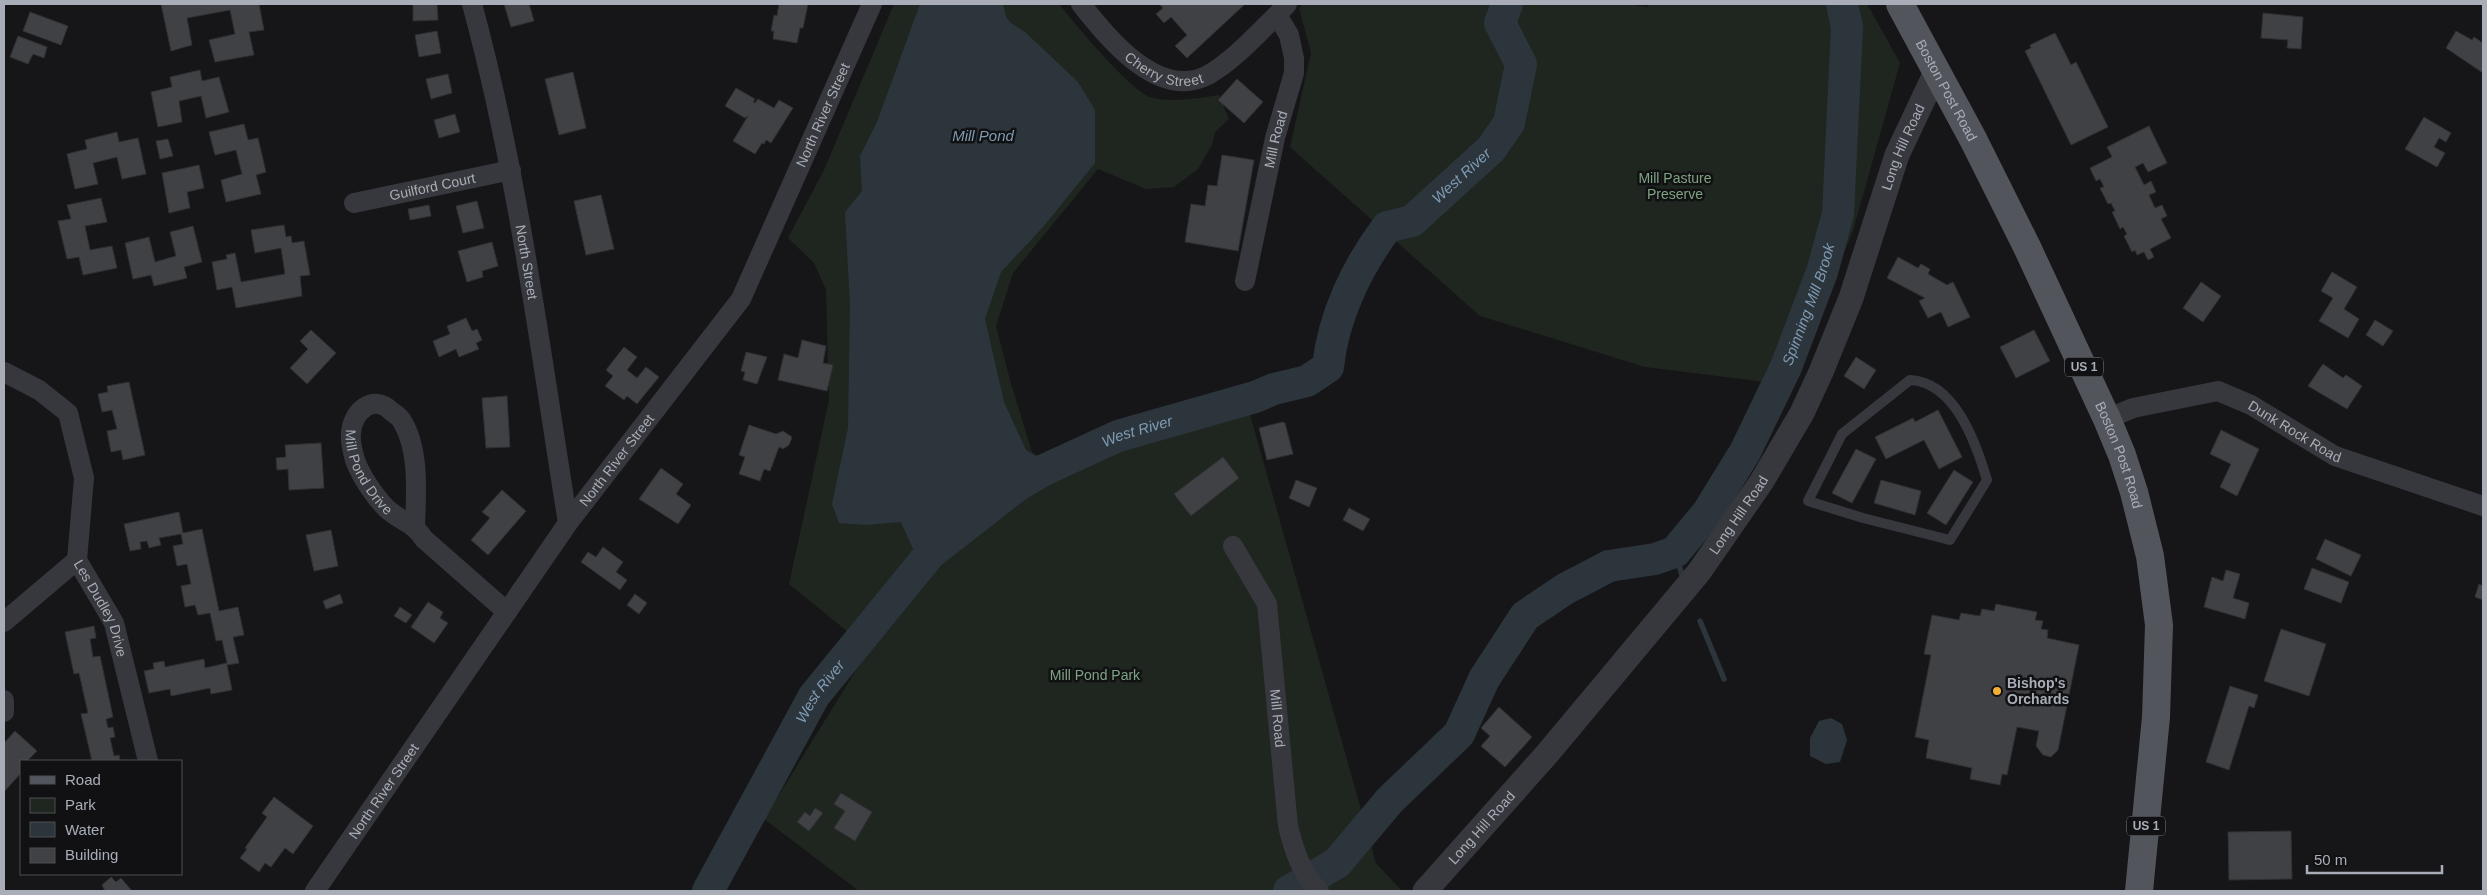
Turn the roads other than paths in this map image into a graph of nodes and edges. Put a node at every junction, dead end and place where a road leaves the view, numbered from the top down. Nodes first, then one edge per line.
1 (472, 4) edge
2 (872, 4) edge
3 (1081, 4) edge
4 (1900, 4) edge
5 (1282, 9) edge
6 (1937, 70) junction
7 (511, 170) junction
8 (354, 203) dead end
9 (1245, 281) dead end
10 (4, 372) edge
11 (2107, 419) junction
12 (1833, 448) joint
13 (2483, 506) edge
14 (568, 523) junction
15 (416, 527) junction
16 (1233, 546) dead end
17 (77, 560) junction
18 (507, 612) junction
19 (4, 622) edge
20 (4, 700) edge
21 (4, 712) edge
22 (148, 760) edge
23 (1318, 890) edge
24 (315, 891) edge
25 (1426, 891) edge
26 (2139, 891) edge

1 - 7 street, North Street
2 - 14 street, North River Street
3 - 5 street, Cherry Street
4 - 6 main road, Boston Post Road / US 1
5 - 9 street, Mill Road
6 - 11 main road, Boston Post Road / US 1
6 - 25 street, Long Hill Road
7 - 8 street, Guilford Court
7 - 14 street, North Street
10 - 17 street, Les Dudley Drive
11 - 13 street, Dunk Rock Road
11 - 26 main road, Boston Post Road / US 1
12 - 12 lane
14 - 18 street, North River Street
15 - 15 street, Mill Pond Drive
15 - 18 street, Mill Pond Drive
16 - 23 street, Mill Road
17 - 19 street
17 - 22 street, Les Dudley Drive
18 - 24 street, North River Street
20 - 21 street

